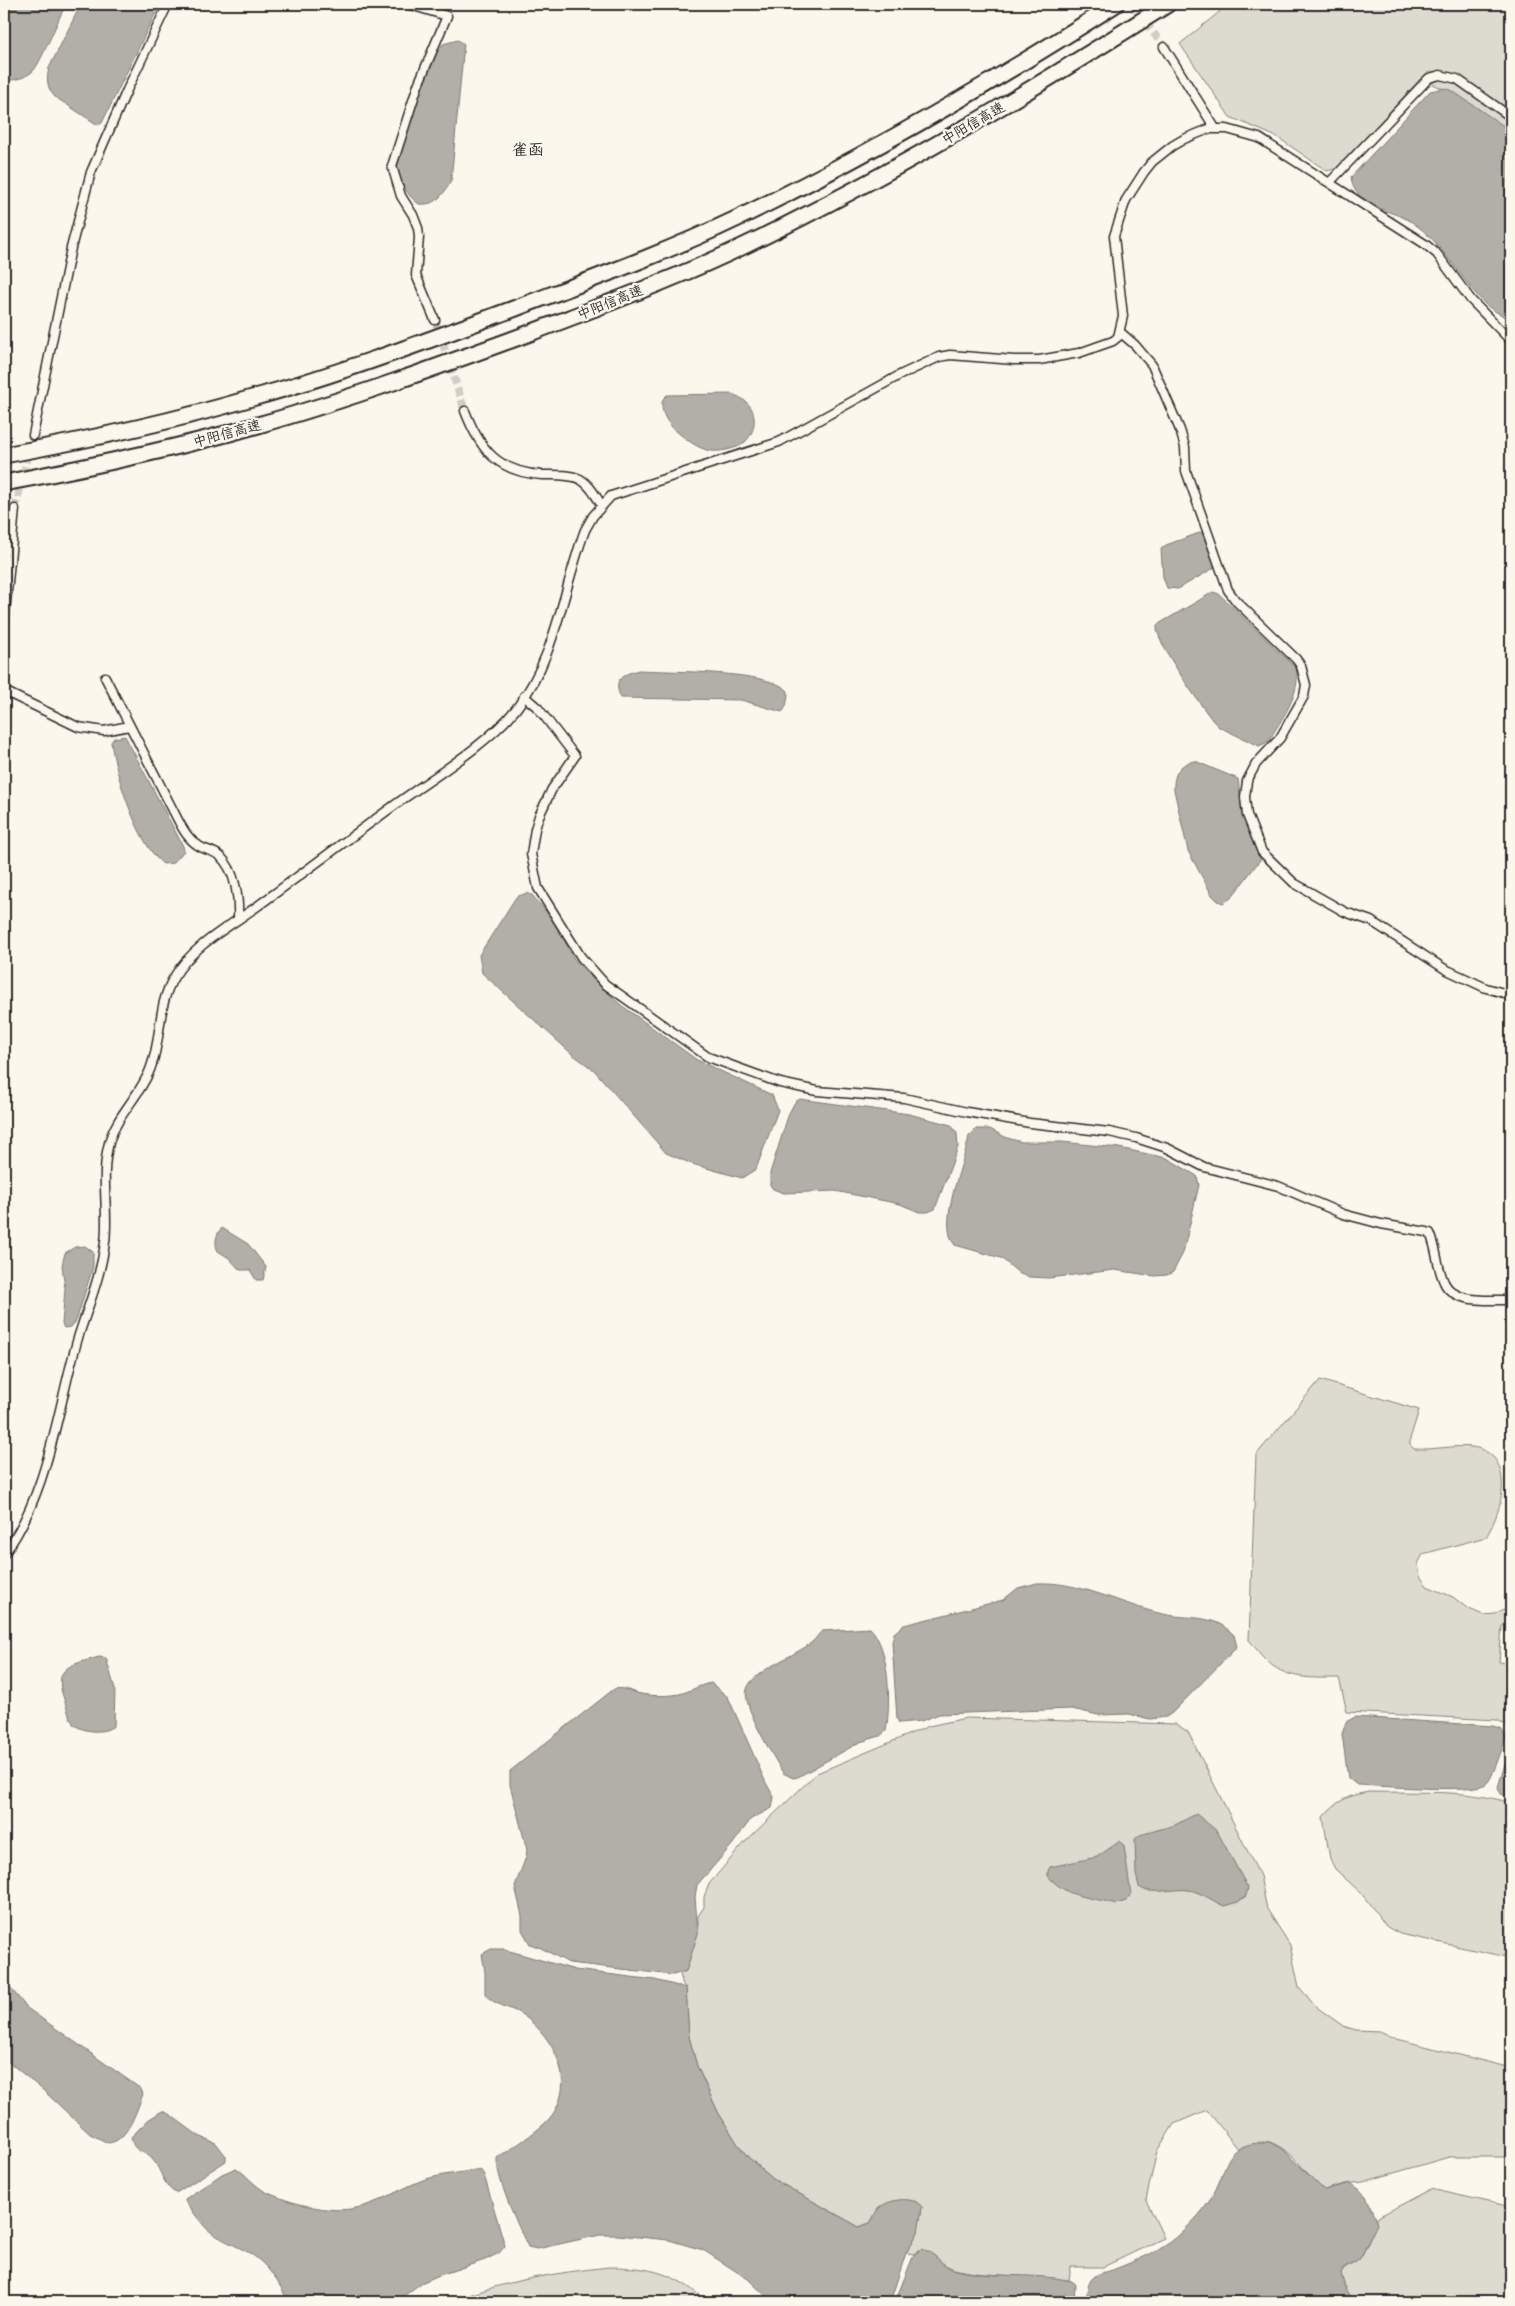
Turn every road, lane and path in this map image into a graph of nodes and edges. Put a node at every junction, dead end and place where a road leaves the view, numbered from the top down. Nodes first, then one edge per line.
1 (168, 4) edge
2 (407, 4) edge
3 (1116, 4) edge
4 (1168, 4) edge
5 (1164, 47) tunnel mouth
6 (1511, 117) edge
7 (1215, 128) junction
8 (1330, 182) junction
9 (435, 320) tunnel mouth
10 (1120, 332) junction
11 (1511, 341) edge
12 (465, 412) tunnel mouth
13 (33, 435) tunnel mouth
14 (4, 454) edge
15 (4, 483) edge
16 (602, 506) junction
17 (15, 509) tunnel mouth
18 (4, 624) edge
19 (104, 677) dead end
20 (4, 691) edge
21 (524, 696) junction
22 (130, 726) junction
23 (238, 919) junction
24 (1511, 995) edge
25 (1511, 1300) edge
26 (4, 1554) edge

1 - 13 street
2 - 9 street
3 - 14 highway, 中阳信高速
4 - 15 highway, 中阳信高速
5 - 7 street
6 - 8 street
7 - 8 street
7 - 10 street
8 - 11 street
10 - 16 street
10 - 24 street
12 - 16 street
16 - 21 street
17 - 18 street
19 - 22 street
20 - 22 street
21 - 23 street
21 - 25 street
22 - 23 street
23 - 26 street

